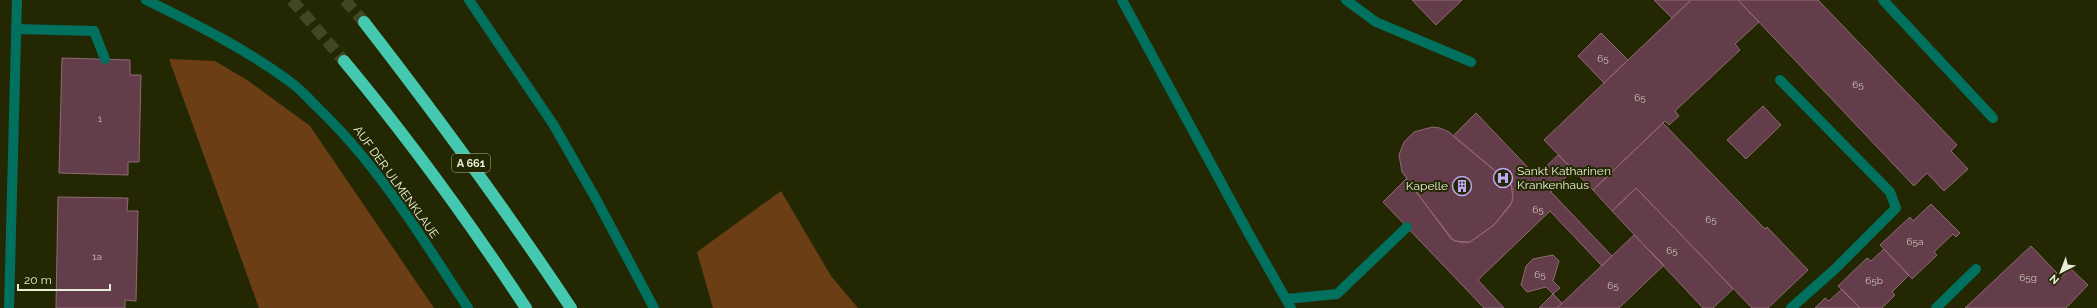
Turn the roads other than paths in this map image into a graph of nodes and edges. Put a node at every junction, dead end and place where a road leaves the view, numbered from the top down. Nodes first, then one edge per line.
1 (17, 0) edge
2 (146, 0) edge
3 (469, 0) edge
4 (1122, 0) edge
5 (1346, 0) edge
6 (1883, 0) edge
7 (364, 22) tunnel mouth
8 (16, 29) junction
9 (105, 59) dead end
10 (344, 61) tunnel mouth
11 (1471, 62) dead end
12 (1780, 80) dead end
13 (1993, 118) dead end
14 (1407, 227) dead end
15 (1976, 269) dead end
16 (1288, 304) edge
17 (10, 308) edge
18 (468, 308) edge
19 (526, 308) edge
20 (571, 308) edge
21 (654, 308) edge
22 (1791, 308) edge
23 (1936, 308) edge

1 - 8 street
2 - 18 street, AUF DER ULMENKLAUE
3 - 21 street
4 - 16 street
5 - 11 street
6 - 13 street
7 - 20 highway, A 661
8 - 9 street
8 - 17 street
10 - 19 highway, A 661
12 - 22 street
14 - 16 street
15 - 23 street

